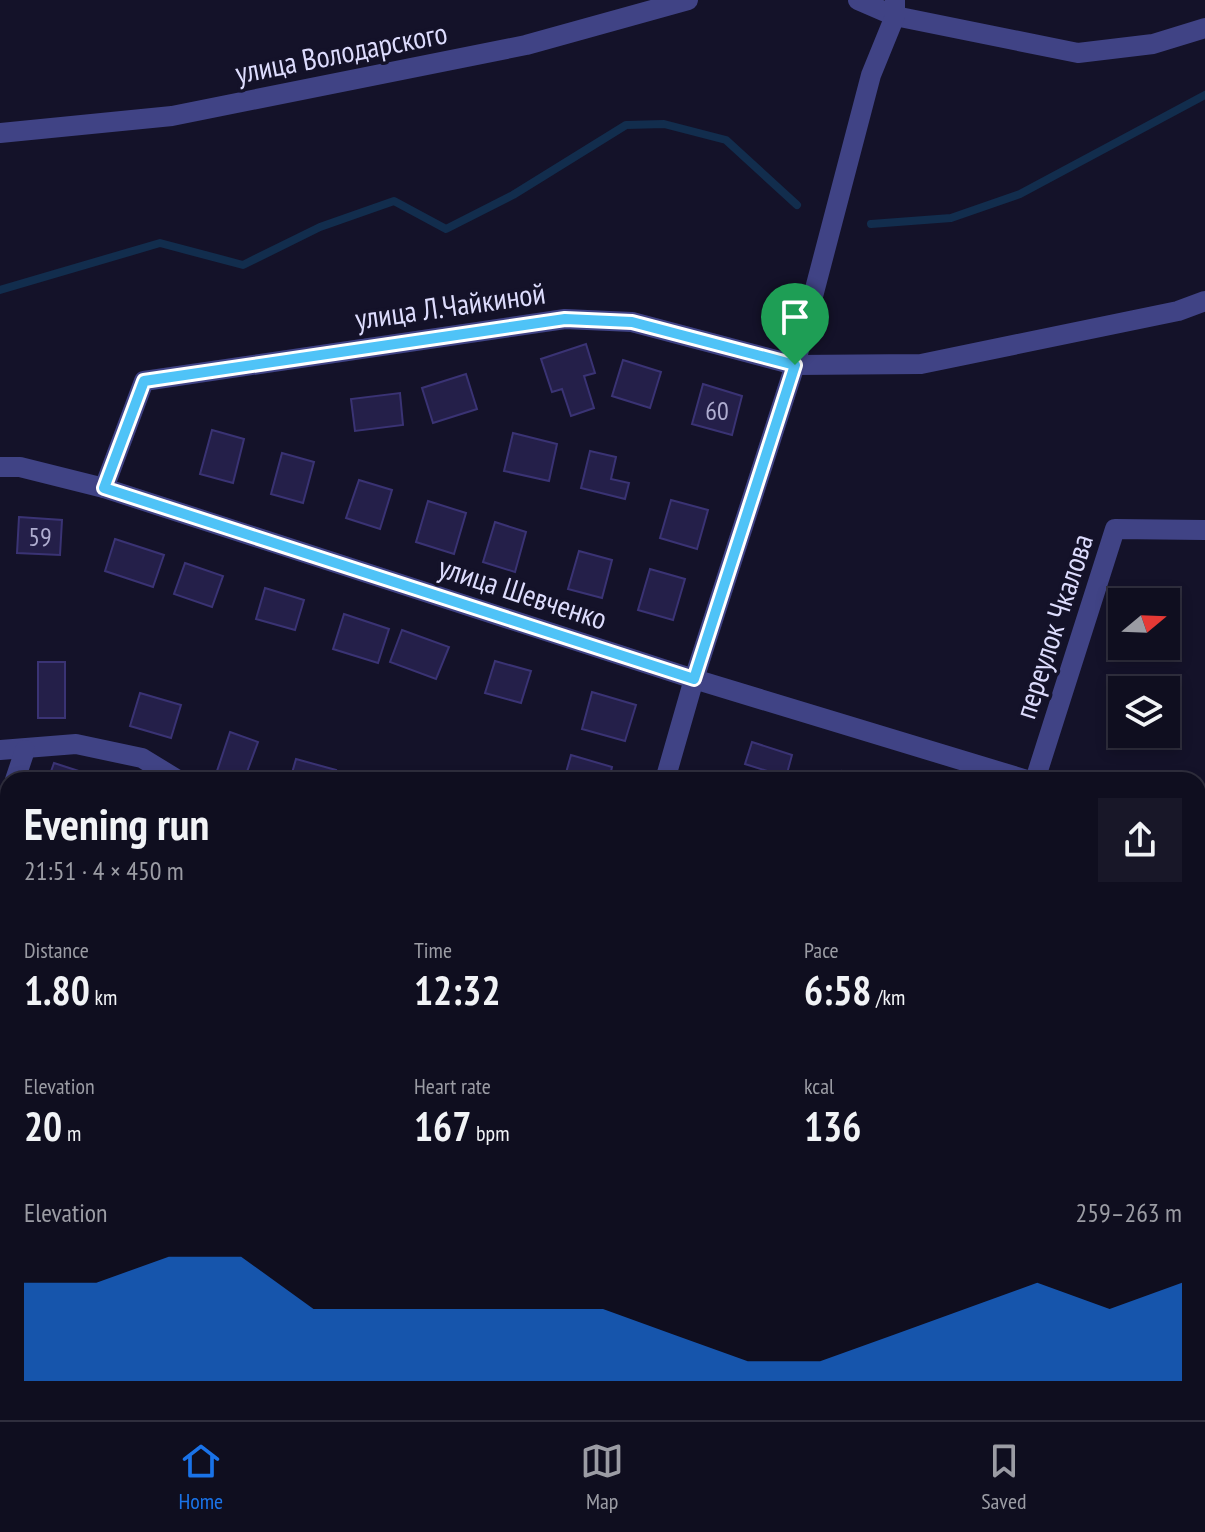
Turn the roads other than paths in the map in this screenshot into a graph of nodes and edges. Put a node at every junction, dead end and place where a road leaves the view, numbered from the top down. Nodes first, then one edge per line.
1 (688, 0) edge
2 (858, 0) edge
3 (895, 8) edge
4 (1205, 28) edge
5 (0, 133) edge
6 (1205, 301) edge
7 (795, 365) junction
8 (0, 467) edge
9 (104, 488) junction
10 (1205, 530) edge
11 (694, 679) junction
12 (0, 750) edge
13 (25, 750) junction
14 (18, 772) edge
15 (165, 772) edge
16 (667, 772) edge
17 (1001, 772) edge
18 (1038, 772) edge

1 - 5 street, улица Володарского
2 - 3 street
3 - 4 street
3 - 7 street
6 - 7 street, улица Л.Чайкиной
7 - 9 street, улица Л.Чайкиной
7 - 11 street
8 - 9 street, улица Шевченко
9 - 11 street, улица Шевченко
10 - 18 street, переулок Чкалова
11 - 16 street
11 - 17 street, улица Шевченко
12 - 13 street
13 - 14 street
13 - 15 street

